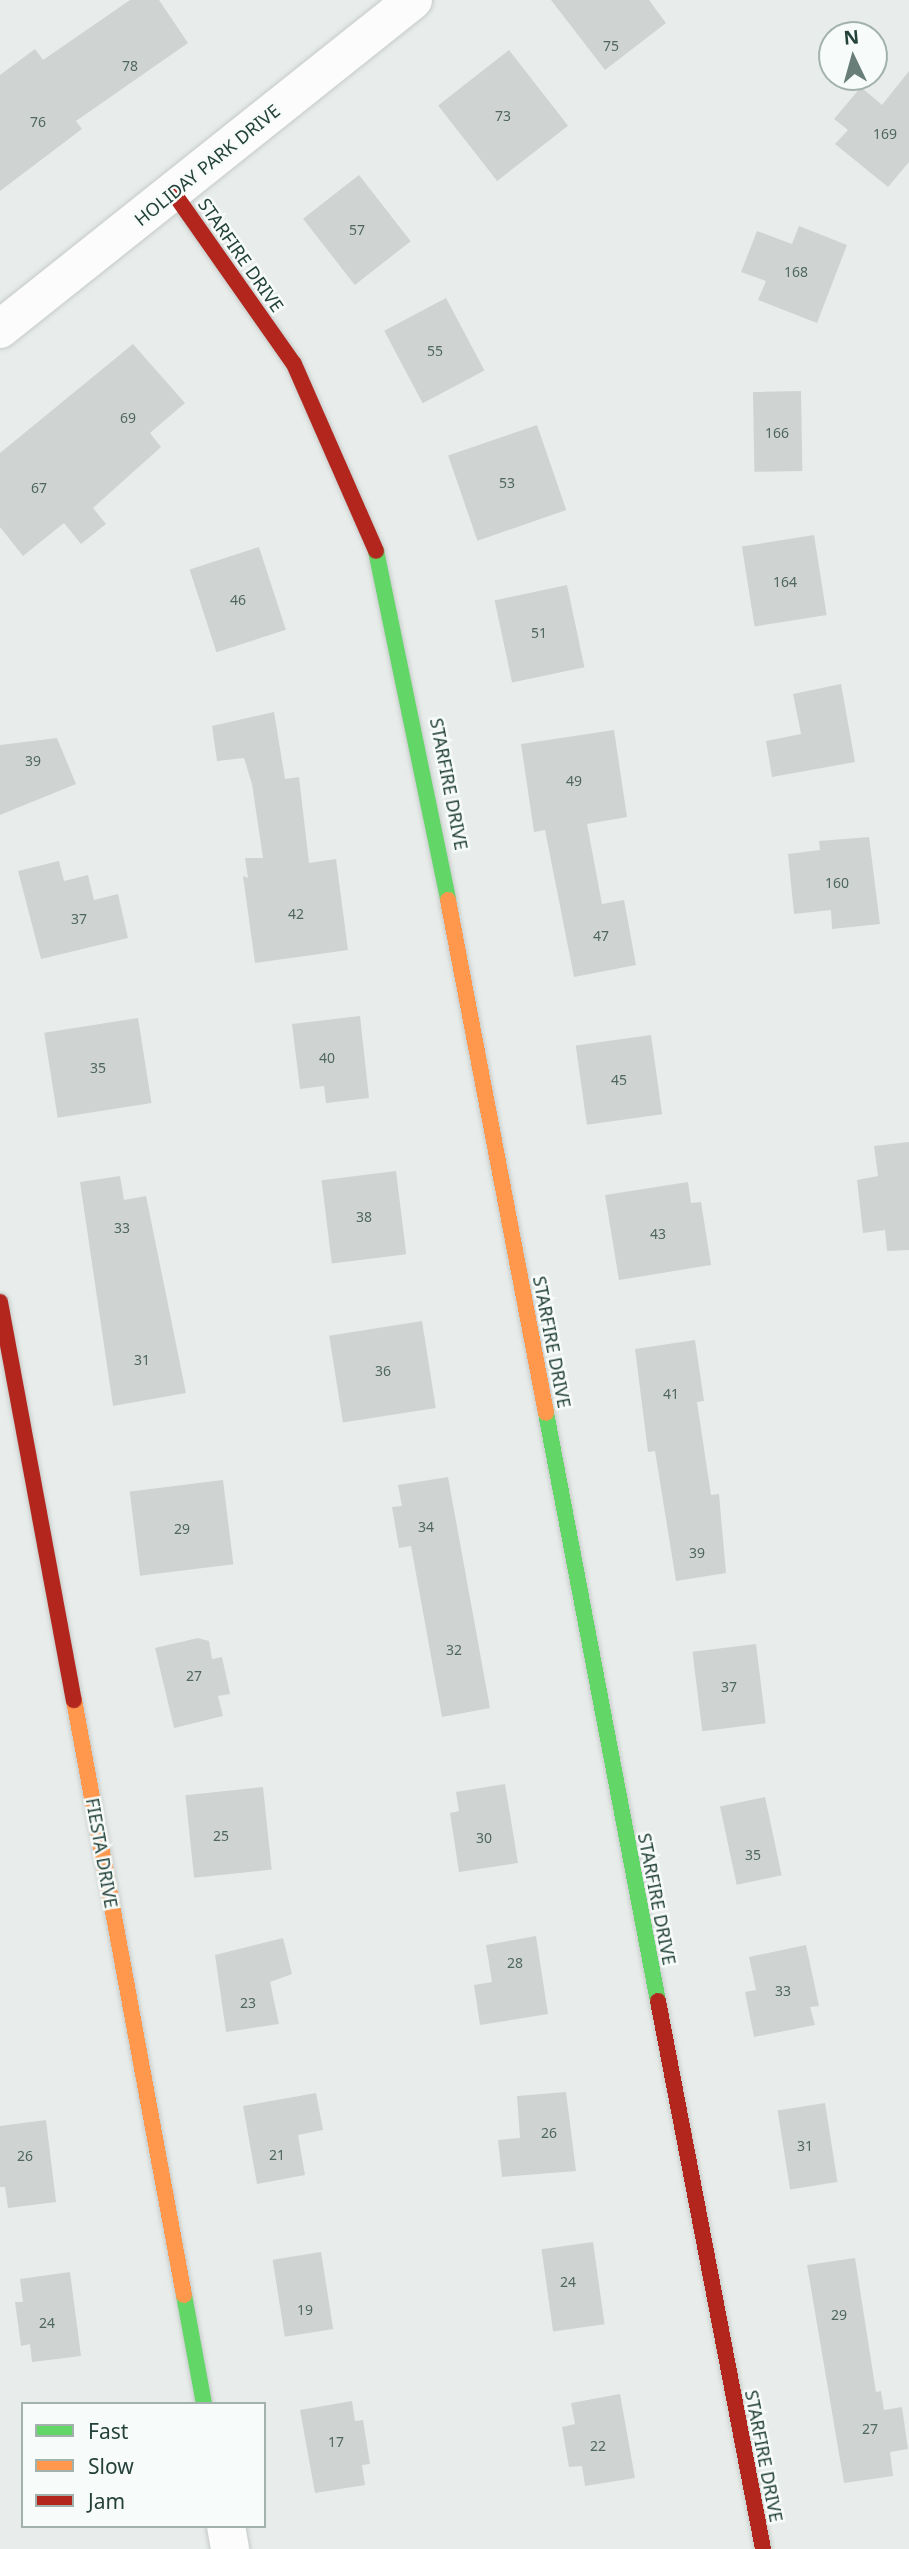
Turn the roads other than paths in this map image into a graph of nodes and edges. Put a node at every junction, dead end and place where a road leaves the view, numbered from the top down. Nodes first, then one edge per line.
1 (413, 0) edge
2 (173, 192) junction
3 (0, 329) edge
4 (0, 1302) edge
5 (204, 2402) edge
6 (226, 2528) edge
7 (230, 2549) edge
8 (763, 2549) edge

1 - 2 street, HOLIDAY PARK DRIVE
2 - 3 street, HOLIDAY PARK DRIVE
2 - 8 street, STARFIRE DRIVE
4 - 5 street, FIESTA DRIVE
6 - 7 street

